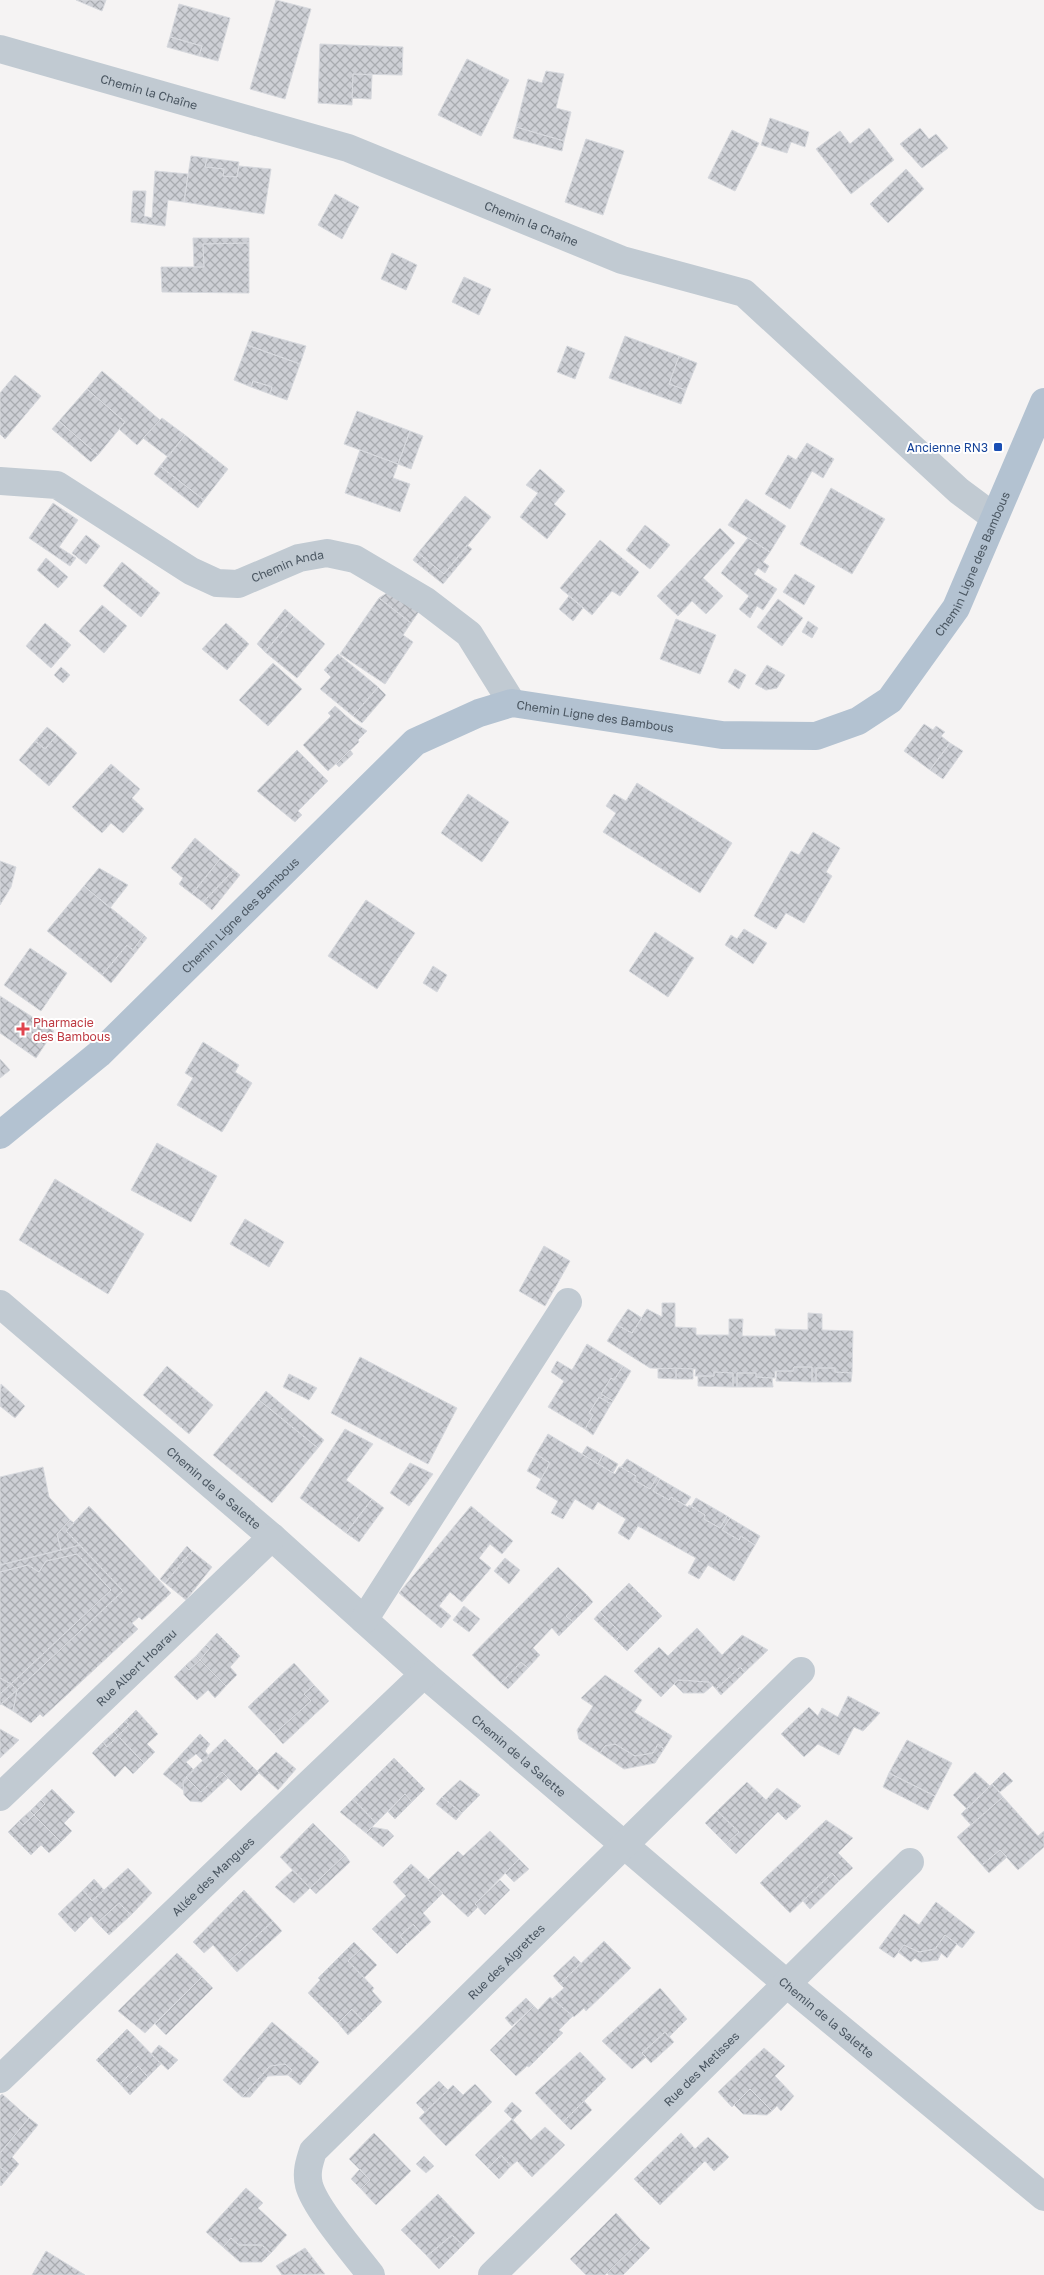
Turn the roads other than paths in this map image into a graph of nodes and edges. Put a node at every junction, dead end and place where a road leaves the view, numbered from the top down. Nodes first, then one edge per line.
1 (0, 49) edge
2 (1044, 402) edge
3 (0, 481) edge
4 (994, 517) junction
5 (512, 703) junction
6 (0, 1135) edge
7 (568, 1302) dead end
8 (0, 1304) edge
9 (272, 1538) junction
10 (364, 1620) junction
11 (801, 1671) dead end
12 (424, 1674) junction
13 (0, 1797) edge
14 (626, 1846) junction
15 (910, 1862) dead end
16 (787, 1984) junction
17 (0, 2079) edge
18 (1044, 2197) edge
19 (371, 2275) edge
20 (492, 2275) edge

1 - 4 street, Chemin la Chaîne
2 - 4 main road, Chemin Ligne des Bambous
3 - 5 street, Chemin Anda
4 - 5 main road, Chemin Ligne des Bambous
5 - 6 main road, Chemin Ligne des Bambous
7 - 10 street
8 - 9 street, Chemin de la Salette
9 - 10 street, Chemin de la Salette
9 - 13 street, Rue Albert Hoarau
10 - 12 street, Chemin de la Salette
11 - 14 street, Rue des Aigrettes
12 - 14 street, Chemin de la Salette
12 - 17 street, Allée des Mangues
14 - 16 street, Chemin de la Salette
14 - 19 street, Rue des Aigrettes
15 - 16 street, Rue des Metisses
16 - 18 street, Chemin de la Salette
16 - 20 street, Rue des Metisses

